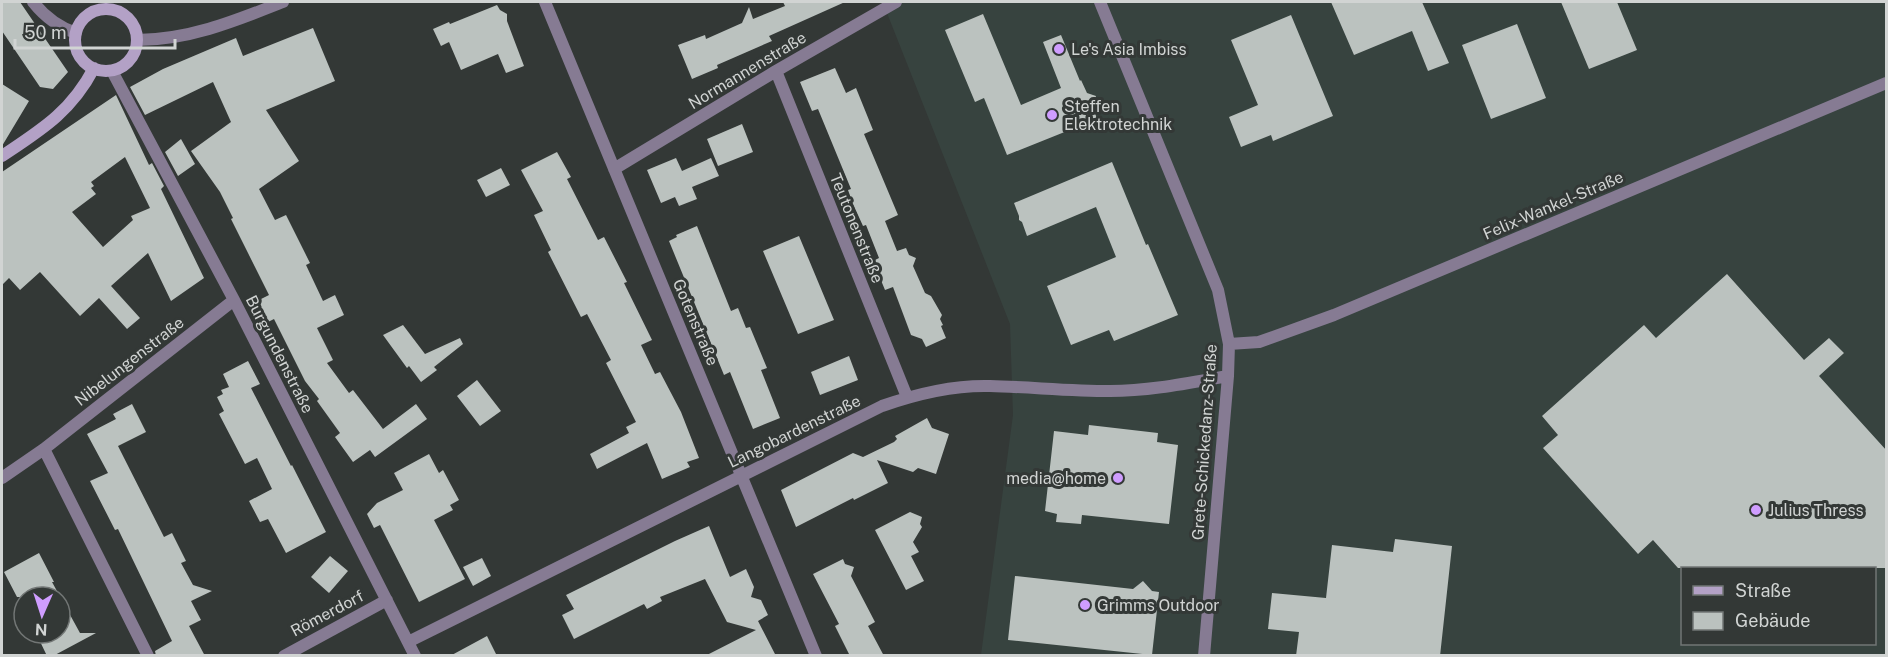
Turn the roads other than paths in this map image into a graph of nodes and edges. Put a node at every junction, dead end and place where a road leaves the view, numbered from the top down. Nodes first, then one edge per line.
1 (33, 2) edge
2 (283, 2) edge
3 (545, 2) edge
4 (896, 2) edge
5 (1100, 2) edge
6 (99, 6) edge
7 (76, 33) junction
8 (137, 40) junction
9 (94, 68) junction
10 (112, 71) junction
11 (776, 72) junction
12 (1887, 83) edge
13 (2, 156) edge
14 (614, 169) junction
15 (234, 300) junction
16 (1229, 344) junction
17 (1228, 376) junction
18 (907, 397) junction
19 (44, 449) junction
20 (743, 475) junction
21 (2, 478) edge
22 (387, 600) junction
23 (408, 642) junction
24 (148, 656) edge
25 (284, 656) edge
26 (415, 656) edge
27 (816, 656) edge
28 (1204, 656) edge

1 - 7 street
2 - 8 street
3 - 14 street, Gotenstraße
4 - 11 street, Normannenstraße
5 - 16 street, Grete-Schickedanz-Straße
6 - 7 street
6 - 8 street
7 - 9 street
8 - 10 street
9 - 10 street
9 - 13 street
10 - 15 street, Burgundenstraße
11 - 14 street, Normannenstraße
11 - 18 street, Teutonenstraße
12 - 16 street, Felix-Wankel-Straße
14 - 20 street, Gotenstraße
15 - 19 street, Nibelungenstraße
15 - 22 street, Burgundenstraße
16 - 17 street, Grete-Schickedanz-Straße
17 - 18 street, Langobardenstraße
17 - 28 street, Grete-Schickedanz-Straße
18 - 20 street, Langobardenstraße
19 - 21 street, Nibelungenstraße
19 - 24 street
20 - 23 street, Langobardenstraße
20 - 27 street, Gotenstraße
22 - 23 street, Burgundenstraße
22 - 25 street, Römerdorf
23 - 26 street, Burgundenstraße

